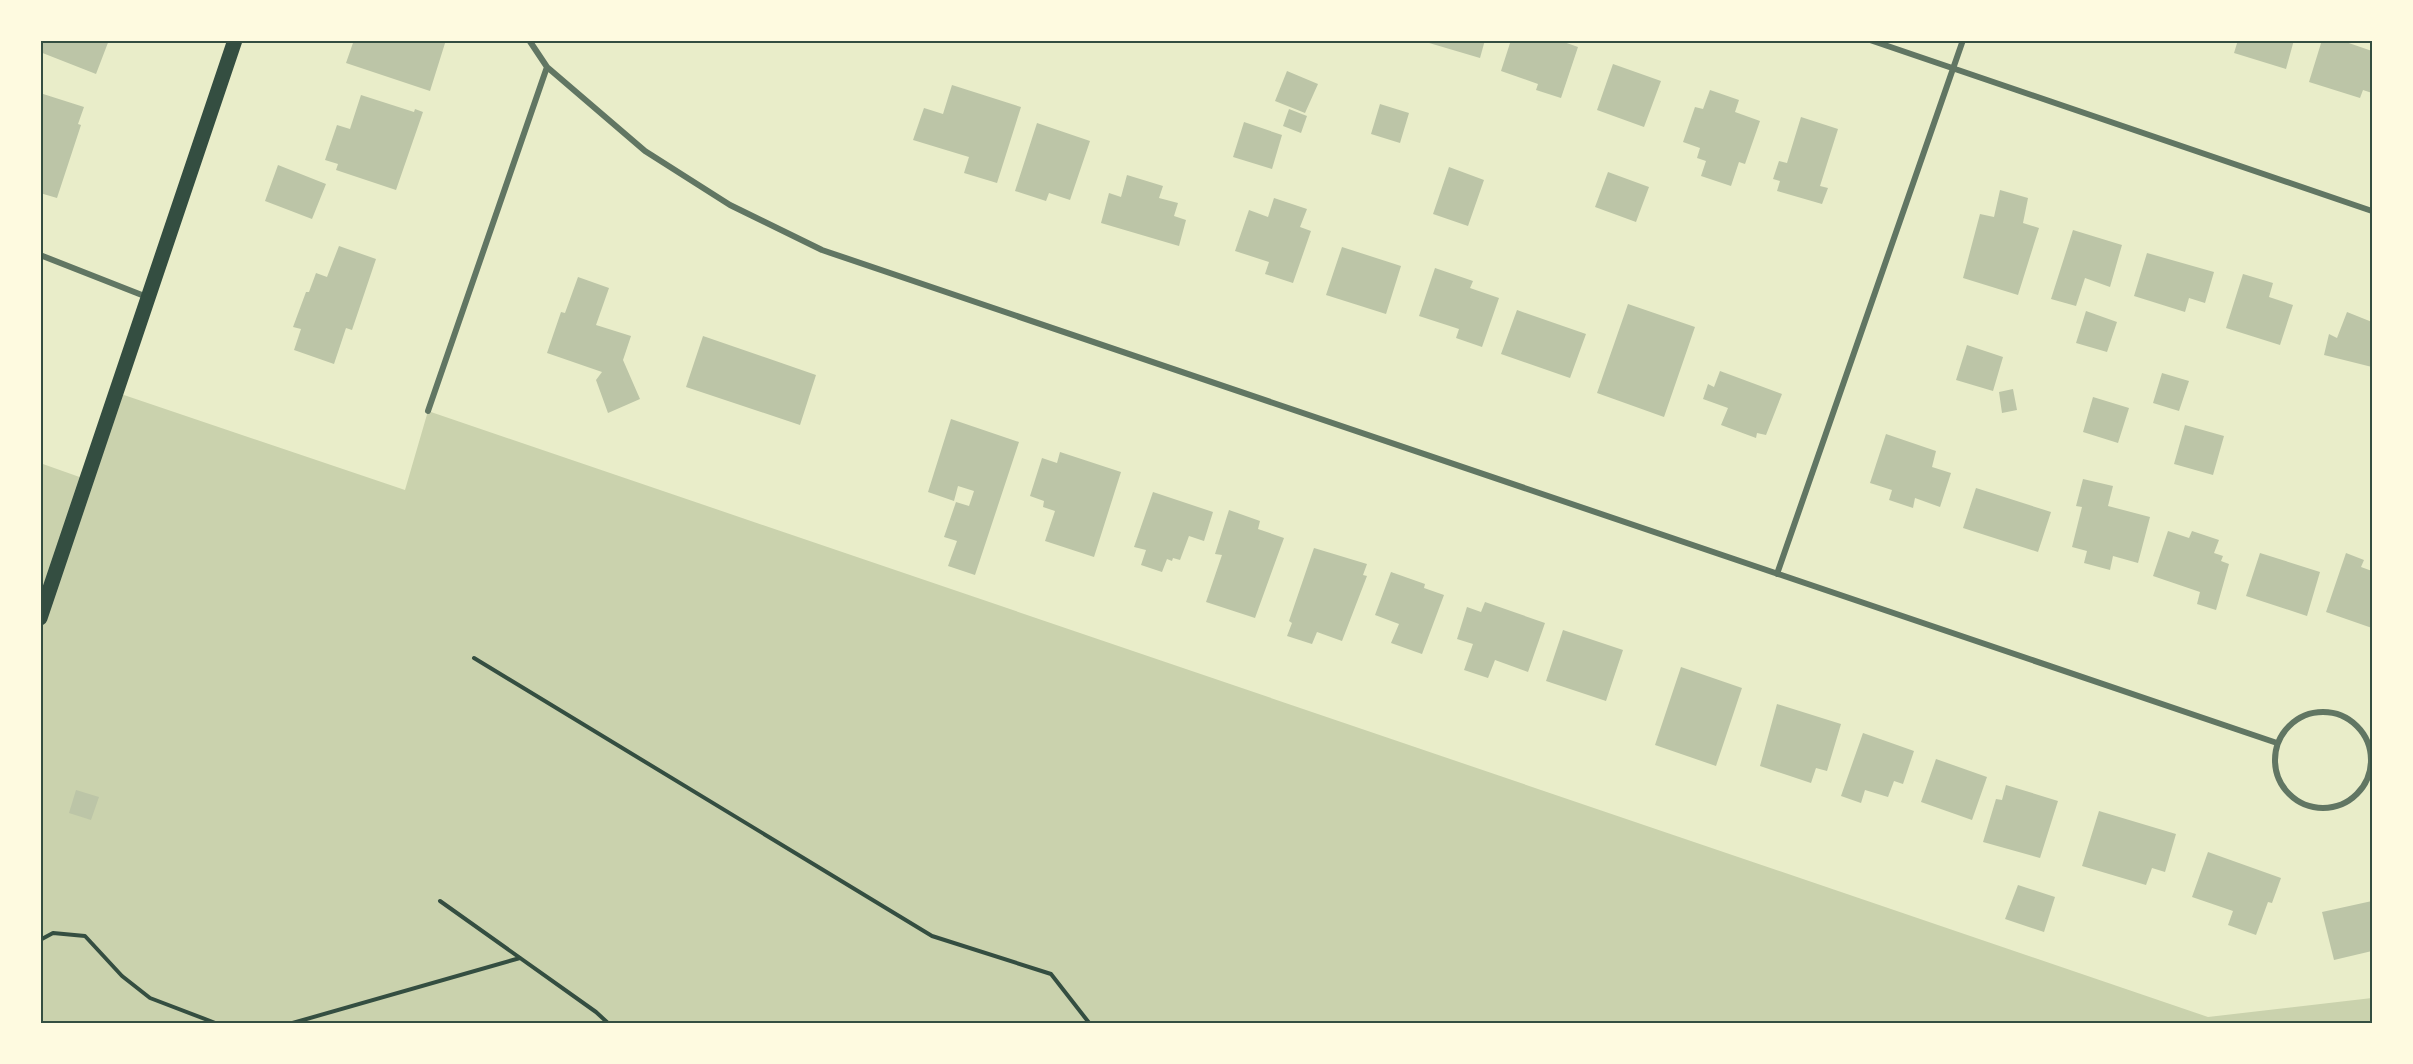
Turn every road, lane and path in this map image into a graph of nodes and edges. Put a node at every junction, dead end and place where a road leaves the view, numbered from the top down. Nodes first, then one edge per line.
1 (235, 40) edge
2 (529, 40) edge
3 (1870, 40) edge
4 (1963, 40) edge
5 (547, 67) junction
6 (1953, 69) junction
7 (2373, 211) edge
8 (40, 255) edge
9 (150, 298) junction
10 (428, 411) dead end
11 (1777, 574) junction
12 (40, 618) edge
13 (474, 658) dead end
14 (2277, 743) junction
15 (440, 901) dead end
16 (40, 940) edge
17 (520, 958) junction
18 (218, 1023) edge
19 (290, 1023) edge
20 (609, 1023) edge
21 (1090, 1023) edge

1 - 9 main road
2 - 5 street
3 - 6 street
4 - 6 street
5 - 10 street
5 - 11 street
6 - 7 street
6 - 11 street
8 - 9 street
9 - 12 main road
11 - 14 street
13 - 21 path
14 - 14 street
15 - 17 path
16 - 18 path
17 - 19 path
17 - 20 path

